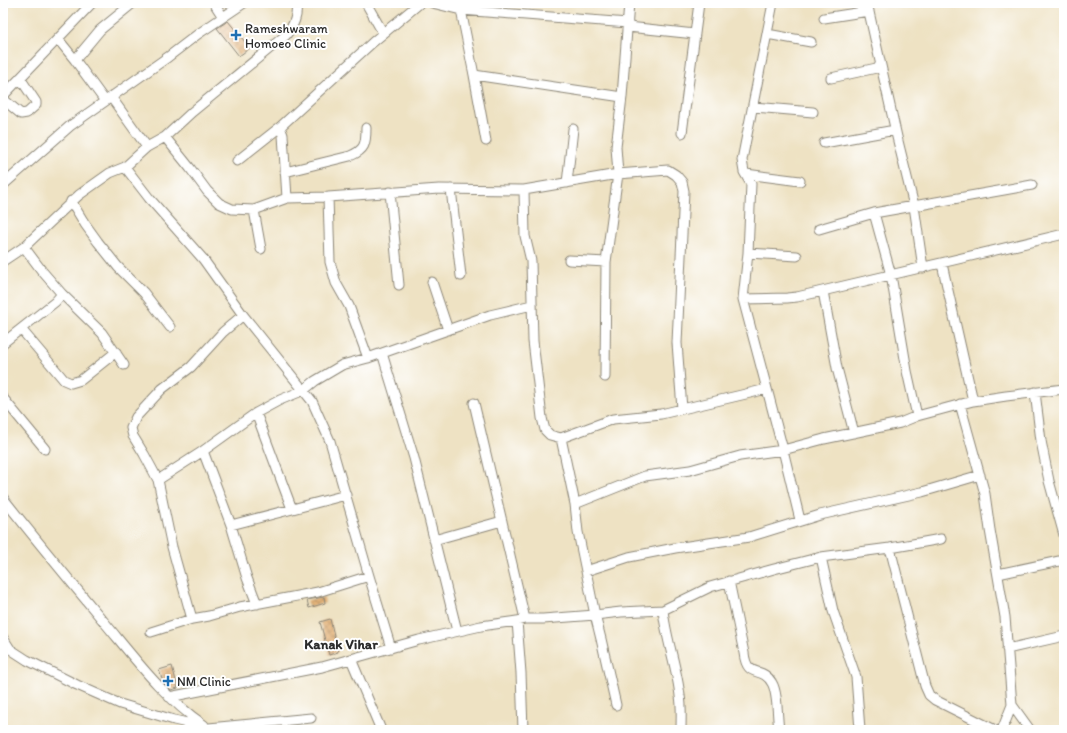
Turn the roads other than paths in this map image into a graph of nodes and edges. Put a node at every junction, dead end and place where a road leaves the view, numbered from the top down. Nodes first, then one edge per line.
1 (92, 3) edge
2 (133, 3) edge
3 (214, 3) edge
4 (244, 3) edge
5 (296, 3) edge
6 (366, 3) edge
7 (420, 3) edge
8 (432, 3) edge
9 (629, 3) edge
10 (699, 3) edge
11 (773, 3) edge
12 (461, 7) edge
13 (868, 7) edge
14 (223, 18) junction
15 (824, 18) dead end
16 (628, 25) junction
17 (383, 33) junction
18 (695, 34) junction
19 (767, 34) junction
20 (58, 39) junction
21 (811, 42) dead end
22 (75, 60) junction
23 (881, 67) junction
24 (474, 75) junction
25 (20, 78) junction
26 (831, 78) dead end
27 (3, 97) edge
28 (622, 97) junction
29 (108, 99) junction
30 (753, 107) junction
31 (812, 112) dead end
32 (280, 127) junction
33 (366, 128) dead end
34 (573, 129) dead end
35 (895, 130) junction
36 (682, 133) dead end
37 (165, 137) junction
38 (486, 141) dead end
39 (824, 143) dead end
40 (147, 147) junction
41 (237, 160) dead end
42 (125, 167) junction
43 (285, 172) junction
44 (618, 174) junction
45 (746, 174) junction
46 (800, 181) dead end
47 (567, 183) junction
48 (1032, 184) dead end
49 (3, 185) edge
50 (451, 190) junction
51 (524, 190) junction
52 (390, 192) junction
53 (328, 197) junction
54 (287, 198) junction
55 (71, 201) junction
56 (914, 206) junction
57 (254, 210) junction
58 (874, 213) junction
59 (819, 229) dead end
60 (1064, 234) edge
61 (24, 247) junction
62 (260, 249) dead end
63 (748, 253) junction
64 (797, 256) dead end
65 (569, 260) dead end
66 (3, 262) edge
67 (606, 262) junction
68 (942, 264) junction
69 (923, 268) junction
70 (891, 275) junction
71 (461, 276) dead end
72 (432, 282) dead end
73 (399, 285) dead end
74 (823, 291) junction
75 (62, 294) junction
76 (743, 299) junction
77 (532, 305) junction
78 (243, 315) junction
79 (170, 326) dead end
80 (21, 329) junction
81 (448, 330) junction
82 (3, 343) edge
83 (116, 352) junction
84 (382, 353) junction
85 (368, 358) junction
86 (124, 365) dead end
87 (605, 377) dead end
88 (767, 389) junction
89 (1064, 389) edge
90 (304, 390) junction
91 (1035, 392) junction
92 (3, 398) edge
93 (973, 401) junction
94 (474, 403) dead end
95 (960, 404) junction
96 (682, 409) junction
97 (256, 414) junction
98 (917, 416) junction
99 (854, 433) junction
100 (561, 438) junction
101 (45, 449) dead end
102 (783, 450) junction
103 (203, 451) junction
104 (980, 475) junction
105 (158, 480) junction
106 (346, 495) junction
107 (3, 498) edge
108 (575, 504) junction
109 (292, 509) junction
110 (800, 520) junction
111 (502, 521) junction
112 (231, 525) junction
113 (1064, 535) edge
114 (941, 539) dead end
115 (434, 540) junction
116 (890, 548) junction
117 (821, 557) junction
118 (1064, 560) edge
119 (586, 571) junction
120 (998, 574) junction
121 (369, 576) junction
122 (729, 581) junction
123 (257, 604) junction
124 (663, 610) junction
125 (595, 615) junction
126 (192, 618) junction
127 (521, 620) junction
128 (457, 631) junction
129 (151, 632) dead end
130 (1064, 636) edge
131 (3, 638) edge
132 (7, 647) edge
133 (391, 648) junction
134 (1007, 649) junction
135 (351, 659) junction
136 (169, 697) junction
137 (1012, 705) junction
138 (616, 706) dead end
139 (311, 718) dead end
140 (211, 729) edge
141 (381, 730) edge
142 (523, 730) edge
143 (681, 730) edge
144 (779, 730) edge
145 (860, 730) edge
146 (995, 730) edge
147 (1002, 730) edge
148 (1030, 730) edge

1 - 20 street
2 - 22 street
3 - 14 street
4 - 14 street
5 - 37 street
6 - 17 street
7 - 17 street
8 - 12 street
9 - 16 street
10 - 18 street
11 - 19 street
12 - 16 street
12 - 24 street
13 - 15 street
13 - 23 street
14 - 29 street
16 - 18 street
16 - 28 street
17 - 32 street
18 - 36 street
19 - 21 street
19 - 30 street
20 - 22 street
20 - 25 street
22 - 29 street
23 - 26 street
23 - 35 street
24 - 28 street
24 - 38 street
25 - 27 street
25 - 27 street
28 - 44 street
29 - 40 street
29 - 49 street
30 - 31 street
30 - 45 street
32 - 41 street
32 - 43 street
33 - 43 street
34 - 47 street
35 - 39 street
35 - 56 street
37 - 40 street
37 - 57 street
40 - 42 street
42 - 55 street
42 - 78 street
43 - 54 street
44 - 47 street
44 - 67 street
44 - 96 street
45 - 46 street
45 - 63 street
47 - 51 street
48 - 56 street
50 - 51 street
50 - 52 street
50 - 71 street
51 - 77 street
52 - 53 street
52 - 73 street
53 - 54 street
53 - 85 street
54 - 57 street
55 - 61 street
55 - 79 street
56 - 58 street
56 - 69 street
57 - 62 street
58 - 59 street
58 - 70 street
60 - 68 street
61 - 66 street
61 - 75 street
63 - 64 street
63 - 76 street
65 - 67 street
67 - 87 street
68 - 69 street
68 - 93 street
69 - 70 street
70 - 74 street
70 - 98 street
72 - 81 street
74 - 76 street
74 - 99 street
75 - 80 street
75 - 83 street
76 - 88 street
77 - 81 street
77 - 100 street
78 - 90 street
78 - 105 street
80 - 82 street
80 - 83 street
81 - 84 street
83 - 86 street
84 - 85 street
84 - 115 street
85 - 90 street
88 - 96 street
88 - 102 street
89 - 91 street
90 - 97 street
90 - 106 street
91 - 93 street
91 - 113 street
92 - 101 street
93 - 95 street
94 - 111 street
95 - 98 street
95 - 104 street
96 - 100 street
97 - 103 street
97 - 109 street
98 - 99 street
99 - 102 street
100 - 108 street
102 - 108 street
102 - 110 street
103 - 105 street
103 - 112 street
104 - 110 street
104 - 120 street
105 - 126 street
106 - 109 street
106 - 121 street
107 - 136 street
108 - 119 street
109 - 112 street
110 - 119 street
111 - 115 street
111 - 127 street
112 - 123 street
114 - 116 street
115 - 128 street
116 - 117 street
116 - 146 street
117 - 122 street
117 - 145 street
118 - 120 street
119 - 125 street
120 - 134 street
121 - 123 street
121 - 133 street
122 - 124 street
122 - 144 street
123 - 126 street
124 - 125 street
124 - 143 street
125 - 127 street
125 - 138 street
126 - 129 street
127 - 128 street
127 - 142 street
128 - 133 street
130 - 134 street
131 - 132 street
132 - 140 street
133 - 135 street
134 - 137 street
135 - 136 street
135 - 141 street
136 - 140 street
137 - 147 street
137 - 148 street
139 - 140 street

